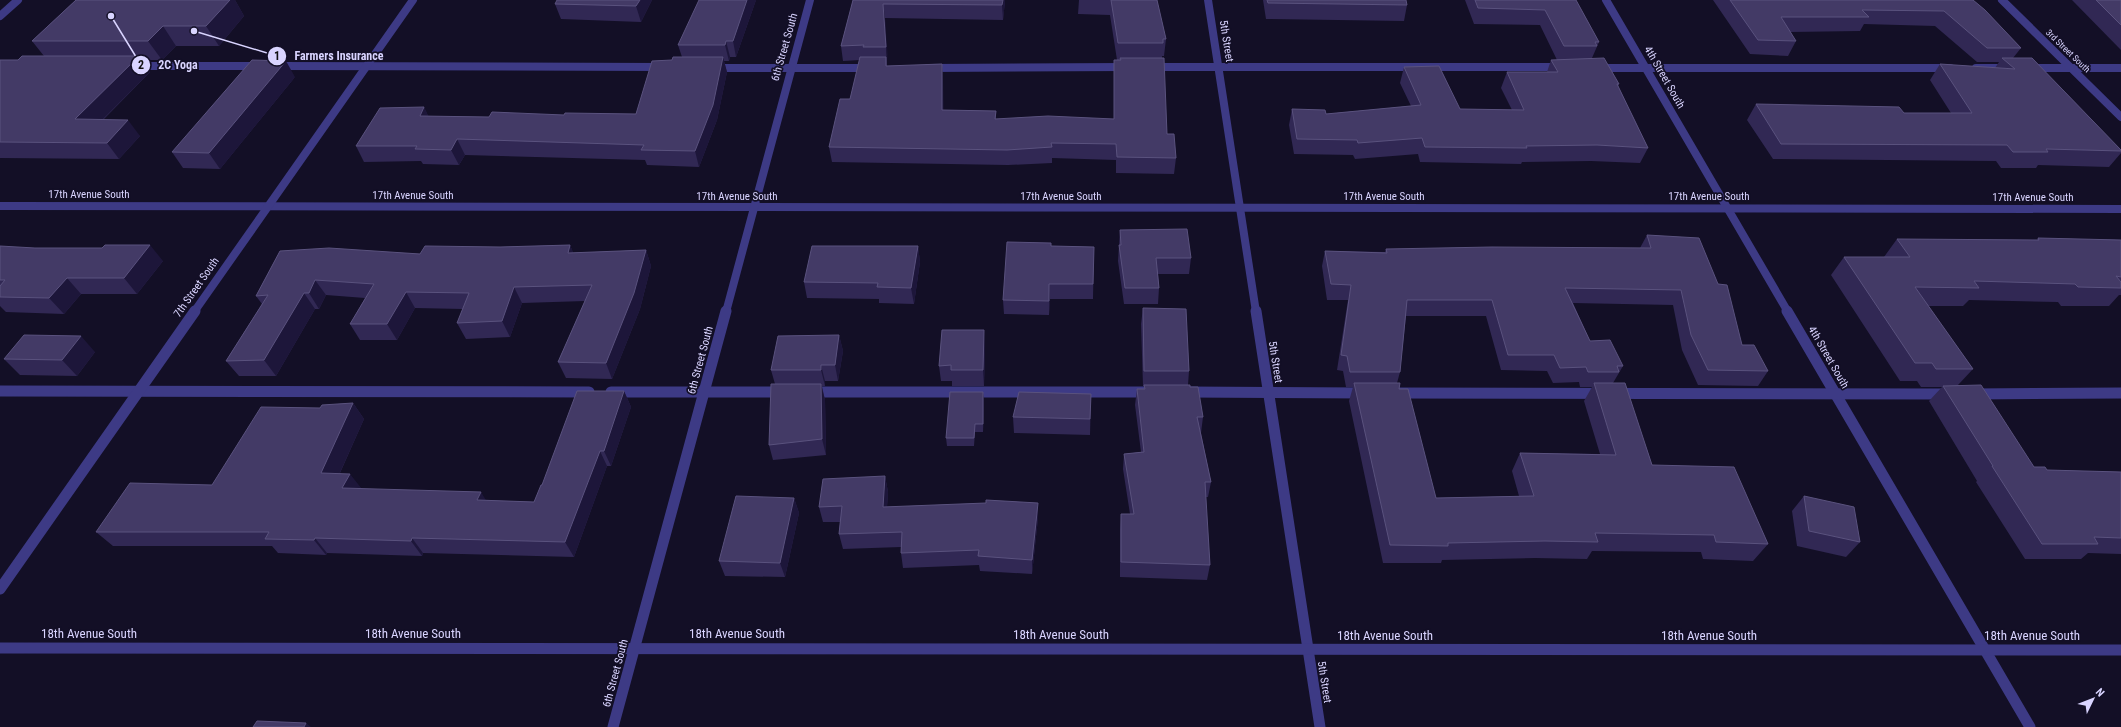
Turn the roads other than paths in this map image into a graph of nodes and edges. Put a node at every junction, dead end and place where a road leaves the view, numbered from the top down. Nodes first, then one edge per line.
1 (18, 0) edge
2 (413, 0) edge
3 (810, 0) edge
4 (1208, 0) edge
5 (1606, 0) edge
6 (2002, 0) edge
7 (0, 16) edge
8 (128, 66) edge
9 (367, 66) junction
10 (1219, 67) junction
11 (673, 68) edge
12 (704, 68) edge
13 (791, 68) junction
14 (878, 68) edge
15 (918, 68) edge
16 (1567, 68) edge
17 (1590, 68) edge
18 (1646, 68) junction
19 (2071, 68) junction
20 (2121, 68) edge
21 (2121, 117) edge
22 (0, 206) edge
23 (268, 206) junction
24 (753, 208) junction
25 (1240, 208) junction
26 (1728, 208) junction
27 (2121, 209) edge
28 (0, 391) edge
29 (139, 391) junction
30 (703, 392) junction
31 (1157, 392) edge
32 (1173, 392) edge
33 (1268, 392) junction
34 (2121, 393) edge
35 (1837, 395) junction
36 (0, 589) edge
37 (0, 648) edge
38 (634, 648) junction
39 (1308, 650) junction
40 (1985, 650) junction
41 (2121, 650) edge
42 (613, 727) edge
43 (1320, 727) edge
44 (2030, 727) edge

1 - 7 street
2 - 9 street, 7th Street South
3 - 13 street, 6th Street South
4 - 10 street, 5th Street
5 - 18 street, 4th Street South
6 - 19 street, 3rd Street South
8 - 9 street
9 - 11 street
9 - 23 street, 7th Street South
10 - 15 street
10 - 16 street
10 - 25 street, 5th Street
12 - 13 street
13 - 14 street
13 - 24 street, 6th Street South
17 - 18 street
18 - 19 street
18 - 26 street, 4th Street South
19 - 20 street
19 - 21 street, 3rd Street South
22 - 23 street, 17th Avenue South
23 - 24 street, 17th Avenue South
23 - 29 street, 7th Street South
24 - 25 street, 17th Avenue South
24 - 30 street, 6th Street South
25 - 26 street, 17th Avenue South
25 - 33 street, 5th Street
26 - 27 street, 17th Avenue South
26 - 35 street, 4th Street South
28 - 29 street
29 - 30 street
29 - 36 street, 7th Street South
30 - 31 street
30 - 38 street, 6th Street South
32 - 33 street
33 - 35 street
33 - 39 street, 5th Street
34 - 35 street
35 - 40 street, 4th Street South
37 - 38 street, 18th Avenue South
38 - 39 street, 18th Avenue South
38 - 42 street, 6th Street South
39 - 40 street, 18th Avenue South
39 - 43 street, 5th Street
40 - 41 street, 18th Avenue South
40 - 44 street, 4th Street South

